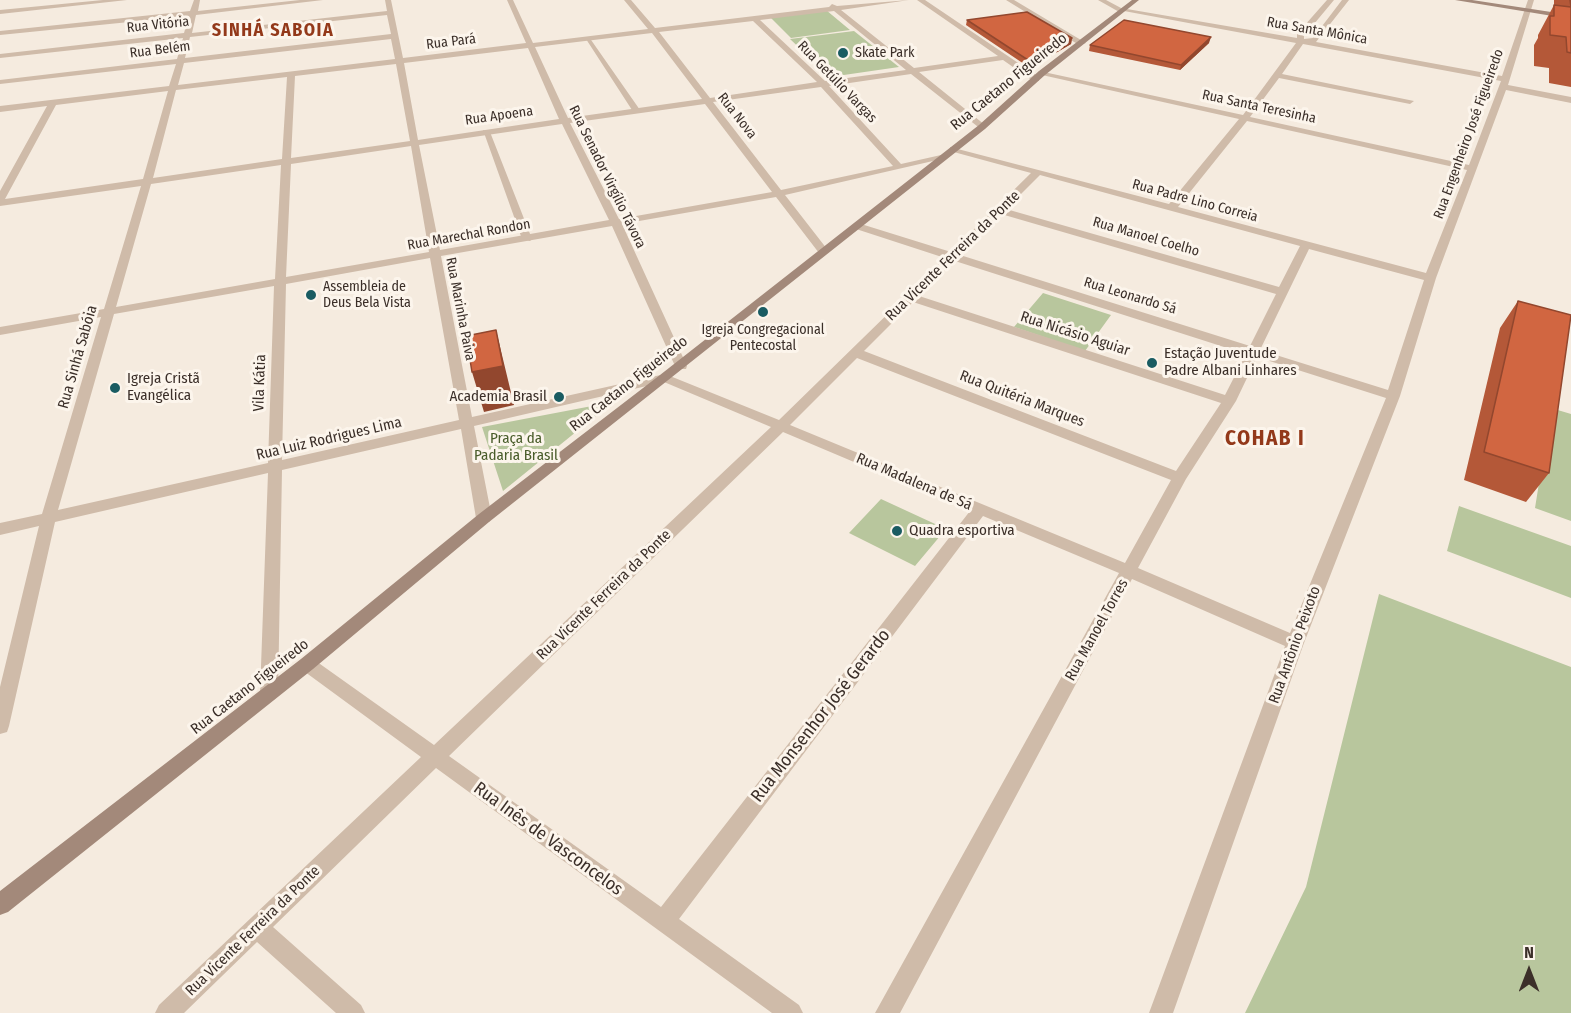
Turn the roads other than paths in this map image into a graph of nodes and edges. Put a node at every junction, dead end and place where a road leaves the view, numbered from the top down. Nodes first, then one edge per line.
1 (124, 0) edge
2 (197, 0) edge
3 (320, 0) edge
4 (510, 0) edge
5 (627, 0) edge
6 (825, 0) edge
7 (906, 0) edge
8 (920, 0) edge
9 (1009, 0) edge
10 (1101, 0) edge
11 (1332, 0) edge
12 (1346, 0) edge
13 (1458, 0) edge
14 (1531, 0) edge
15 (390, 1) edge
16 (1127, 7) edge
17 (835, 8) junction
18 (0, 12) edge
19 (192, 13) junction
20 (390, 14) junction
21 (1526, 14) junction
22 (1571, 17) edge
23 (754, 18) junction
24 (1571, 23) edge
25 (654, 31) junction
26 (0, 33) edge
27 (186, 36) junction
28 (395, 36) junction
29 (589, 39) junction
30 (1301, 42) junction
31 (1082, 43) junction
32 (531, 45) junction
33 (0, 56) edge
34 (1003, 58) junction
35 (178, 62) junction
36 (399, 62) junction
37 (910, 70) junction
38 (291, 74) junction
39 (1276, 75) junction
40 (1039, 76) junction
41 (0, 82) edge
42 (822, 83) junction
43 (1504, 83) junction
44 (172, 89) junction
45 (1571, 91) edge
46 (1540, 94) junction
47 (706, 99) junction
48 (1571, 100) edge
49 (1410, 101) dead end
50 (53, 103) junction
51 (0, 109) edge
52 (636, 110) junction
53 (1245, 118) junction
54 (564, 120) junction
55 (982, 128) junction
56 (486, 132) junction
57 (413, 142) junction
58 (953, 149) junction
59 (941, 158) junction
60 (285, 161) junction
61 (898, 166) junction
62 (1471, 168) junction
63 (1037, 173) junction
64 (147, 182) junction
65 (781, 193) junction
66 (0, 202) edge
67 (1172, 209) junction
68 (1001, 211) junction
69 (616, 223) junction
70 (857, 226) junction
71 (527, 239) junction
72 (1305, 246) junction
73 (823, 251) junction
74 (434, 256) junction
75 (952, 257) junction
76 (1430, 278) junction
77 (280, 283) junction
78 (1283, 292) junction
79 (912, 298) junction
80 (107, 314) junction
81 (0, 331) edge
82 (1255, 351) junction
83 (854, 352) junction
84 (681, 366) junction
85 (666, 378) junction
86 (1393, 396) junction
87 (1228, 401) junction
88 (466, 425) junction
89 (782, 425) junction
90 (273, 469) junction
91 (1179, 478) junction
92 (979, 510) junction
93 (48, 518) junction
94 (484, 518) junction
95 (0, 529) edge
96 (1130, 571) junction
97 (1294, 643) junction
98 (307, 664) junction
99 (269, 694) junction
100 (0, 726) edge
101 (435, 758) junction
102 (0, 904) edge
103 (663, 922) junction
104 (257, 927) junction
105 (167, 1013) edge
106 (353, 1013) edge
107 (790, 1013) edge
108 (887, 1013) edge
109 (1161, 1013) edge

1 - 18 street
2 - 19 street, Rua Sinhá Sabóia
3 - 19 street
4 - 32 street, Rua Senador Virgílio Távora
5 - 25 street, Rua Nova
6 - 17 street
7 - 17 street, Rua Pará
8 - 34 street, Rua Santa Teresinha
9 - 31 street
10 - 16 street, Rua Santa Mônica
11 - 30 street
12 - 30 street
13 - 21 main road
14 - 21 street, Rua Engenheiro José Figueiredo
15 - 20 street, Rua Marinha Paiva
16 - 30 street, Rua Santa Mônica
16 - 31 main road, Rua Caetano Figueiredo
17 - 23 street, Rua Pará
17 - 37 street
19 - 26 street
19 - 27 street, Rua Sinhá Sabóia
20 - 27 street, Rua Vitória
20 - 28 street, Rua Marinha Paiva
21 - 22 main road
21 - 24 main road
21 - 43 street, Rua Engenheiro José Figueiredo
23 - 25 street, Rua Pará
23 - 42 street, Rua Getúlio Vargas
25 - 29 street, Rua Pará
25 - 47 street, Rua Nova
27 - 33 street, Rua Vitória
27 - 35 street, Rua Sinhá Sabóia
28 - 35 street, Rua Belém
28 - 36 street, Rua Marinha Paiva
29 - 32 street, Rua Pará
29 - 52 lane
30 - 39 street
30 - 43 street, Rua Santa Mônica
31 - 40 main road, Rua Caetano Figueiredo
32 - 36 street, Rua Pará
32 - 54 street, Rua Senador Virgílio Távora
34 - 37 street, Rua Apoena
34 - 40 street, Rua Santa Teresinha
35 - 41 street, Rua Belém
35 - 44 street, Rua Sinhá Sabóia
36 - 38 street, Rua Pará
36 - 57 street, Rua Marinha Paiva
37 - 42 street, Rua Apoena
37 - 55 street
38 - 44 street, Rua Pará
38 - 60 street, Vila Kátia
39 - 49 street
39 - 53 street
40 - 53 street, Rua Santa Teresinha
40 - 55 main road, Rua Caetano Figueiredo
42 - 47 street, Rua Apoena
42 - 61 street, Rua Getúlio Vargas
43 - 46 street, Rua Santa Mônica
43 - 62 street, Rua Engenheiro José Figueiredo
44 - 50 street, Rua Pará
44 - 64 street, Rua Sinhá Sabóia
45 - 46 street
46 - 48 street, Rua Santa Mônica
47 - 52 street, Rua Apoena
47 - 65 street, Rua Nova
50 - 51 street, Rua Pará
50 - 66 street
52 - 54 street, Rua Apoena
53 - 62 street, Rua Santa Teresinha
53 - 67 street
54 - 56 street, Rua Apoena
54 - 69 street, Rua Senador Virgílio Távora
55 - 58 main road, Rua Caetano Figueiredo
56 - 57 street, Rua Apoena
56 - 71 lane
57 - 60 street, Rua Apoena
57 - 74 street, Rua Marinha Paiva
58 - 59 main road, Rua Caetano Figueiredo
58 - 63 street, Rua Padre Lino Correia
59 - 61 street, Rua Marechal Rondon
59 - 70 main road, Rua Caetano Figueiredo
60 - 64 street, Rua Apoena
60 - 77 street, Vila Kátia
61 - 65 street, Rua Marechal Rondon
62 - 76 street, Rua Engenheiro José Figueiredo
63 - 67 street, Rua Padre Lino Correia
63 - 68 street, Rua Vicente Ferreira da Ponte
64 - 66 street, Rua Apoena
64 - 80 street, Rua Sinhá Sabóia
65 - 69 street, Rua Marechal Rondon
65 - 73 street, Rua Nova
67 - 72 street, Rua Padre Lino Correia
68 - 75 street, Rua Vicente Ferreira da Ponte
68 - 78 street, Rua Manoel Coelho
69 - 71 street, Rua Marechal Rondon
69 - 84 street, Rua Senador Virgílio Távora
70 - 73 main road, Rua Caetano Figueiredo
70 - 75 street, Rua Leonardo Sá
71 - 74 street, Rua Marechal Rondon
72 - 76 street, Rua Padre Lino Correia
72 - 78 street, Rua Manoel Torres
73 - 84 main road, Rua Caetano Figueiredo
74 - 77 street, Rua Marechal Rondon
74 - 88 street, Rua Marinha Paiva
75 - 79 street, Rua Vicente Ferreira da Ponte
75 - 82 street, Rua Leonardo Sá
76 - 86 street, Rua Antônio Peixoto
77 - 80 street, Rua Marechal Rondon
77 - 90 street, Vila Kátia
78 - 82 street, Rua Manoel Torres
79 - 83 street, Rua Vicente Ferreira da Ponte
79 - 87 street, Rua Nicásio Aguiar
80 - 81 street, Rua Marechal Rondon
80 - 93 street, Rua Sinhá Sabóia
82 - 86 street, Rua Leonardo Sá
82 - 87 street, Rua Manoel Torres
83 - 89 street, Rua Vicente Ferreira da Ponte
83 - 91 street, Rua Quitéria Marques
84 - 85 main road, Rua Caetano Figueiredo
85 - 88 street, Rua Luiz Rodrigues Lima
85 - 89 street, Rua Madalena de Sá
85 - 94 main road, Rua Caetano Figueiredo
86 - 97 street, Rua Antônio Peixoto
87 - 91 street, Rua Manoel Torres
88 - 90 street, Rua Luiz Rodrigues Lima
88 - 94 street, Rua Marinha Paiva
89 - 92 street, Rua Madalena de Sá
89 - 101 street, Rua Vicente Ferreira da Ponte
90 - 93 street, Rua Luiz Rodrigues Lima
90 - 99 street, Vila Kátia
91 - 96 street, Rua Manoel Torres
92 - 96 street, Rua Madalena de Sá
92 - 103 street, Rua Monsenhor José Gerardo
93 - 95 street, Rua Luiz Rodrigues Lima
93 - 100 street, Rua Sinhá Sabóia
94 - 98 main road, Rua Caetano Figueiredo
96 - 97 street, Rua Madalena de Sá
96 - 108 street, Rua Manoel Torres
97 - 109 street, Rua Antônio Peixoto
98 - 99 main road, Rua Caetano Figueiredo
98 - 101 street, Rua Inês de Vasconcelos
99 - 102 main road, Rua Caetano Figueiredo
101 - 103 street, Rua Inês de Vasconcelos
101 - 104 street, Rua Vicente Ferreira da Ponte
103 - 107 street, Rua Inês de Vasconcelos
104 - 105 street, Rua Vicente Ferreira da Ponte
104 - 106 street

